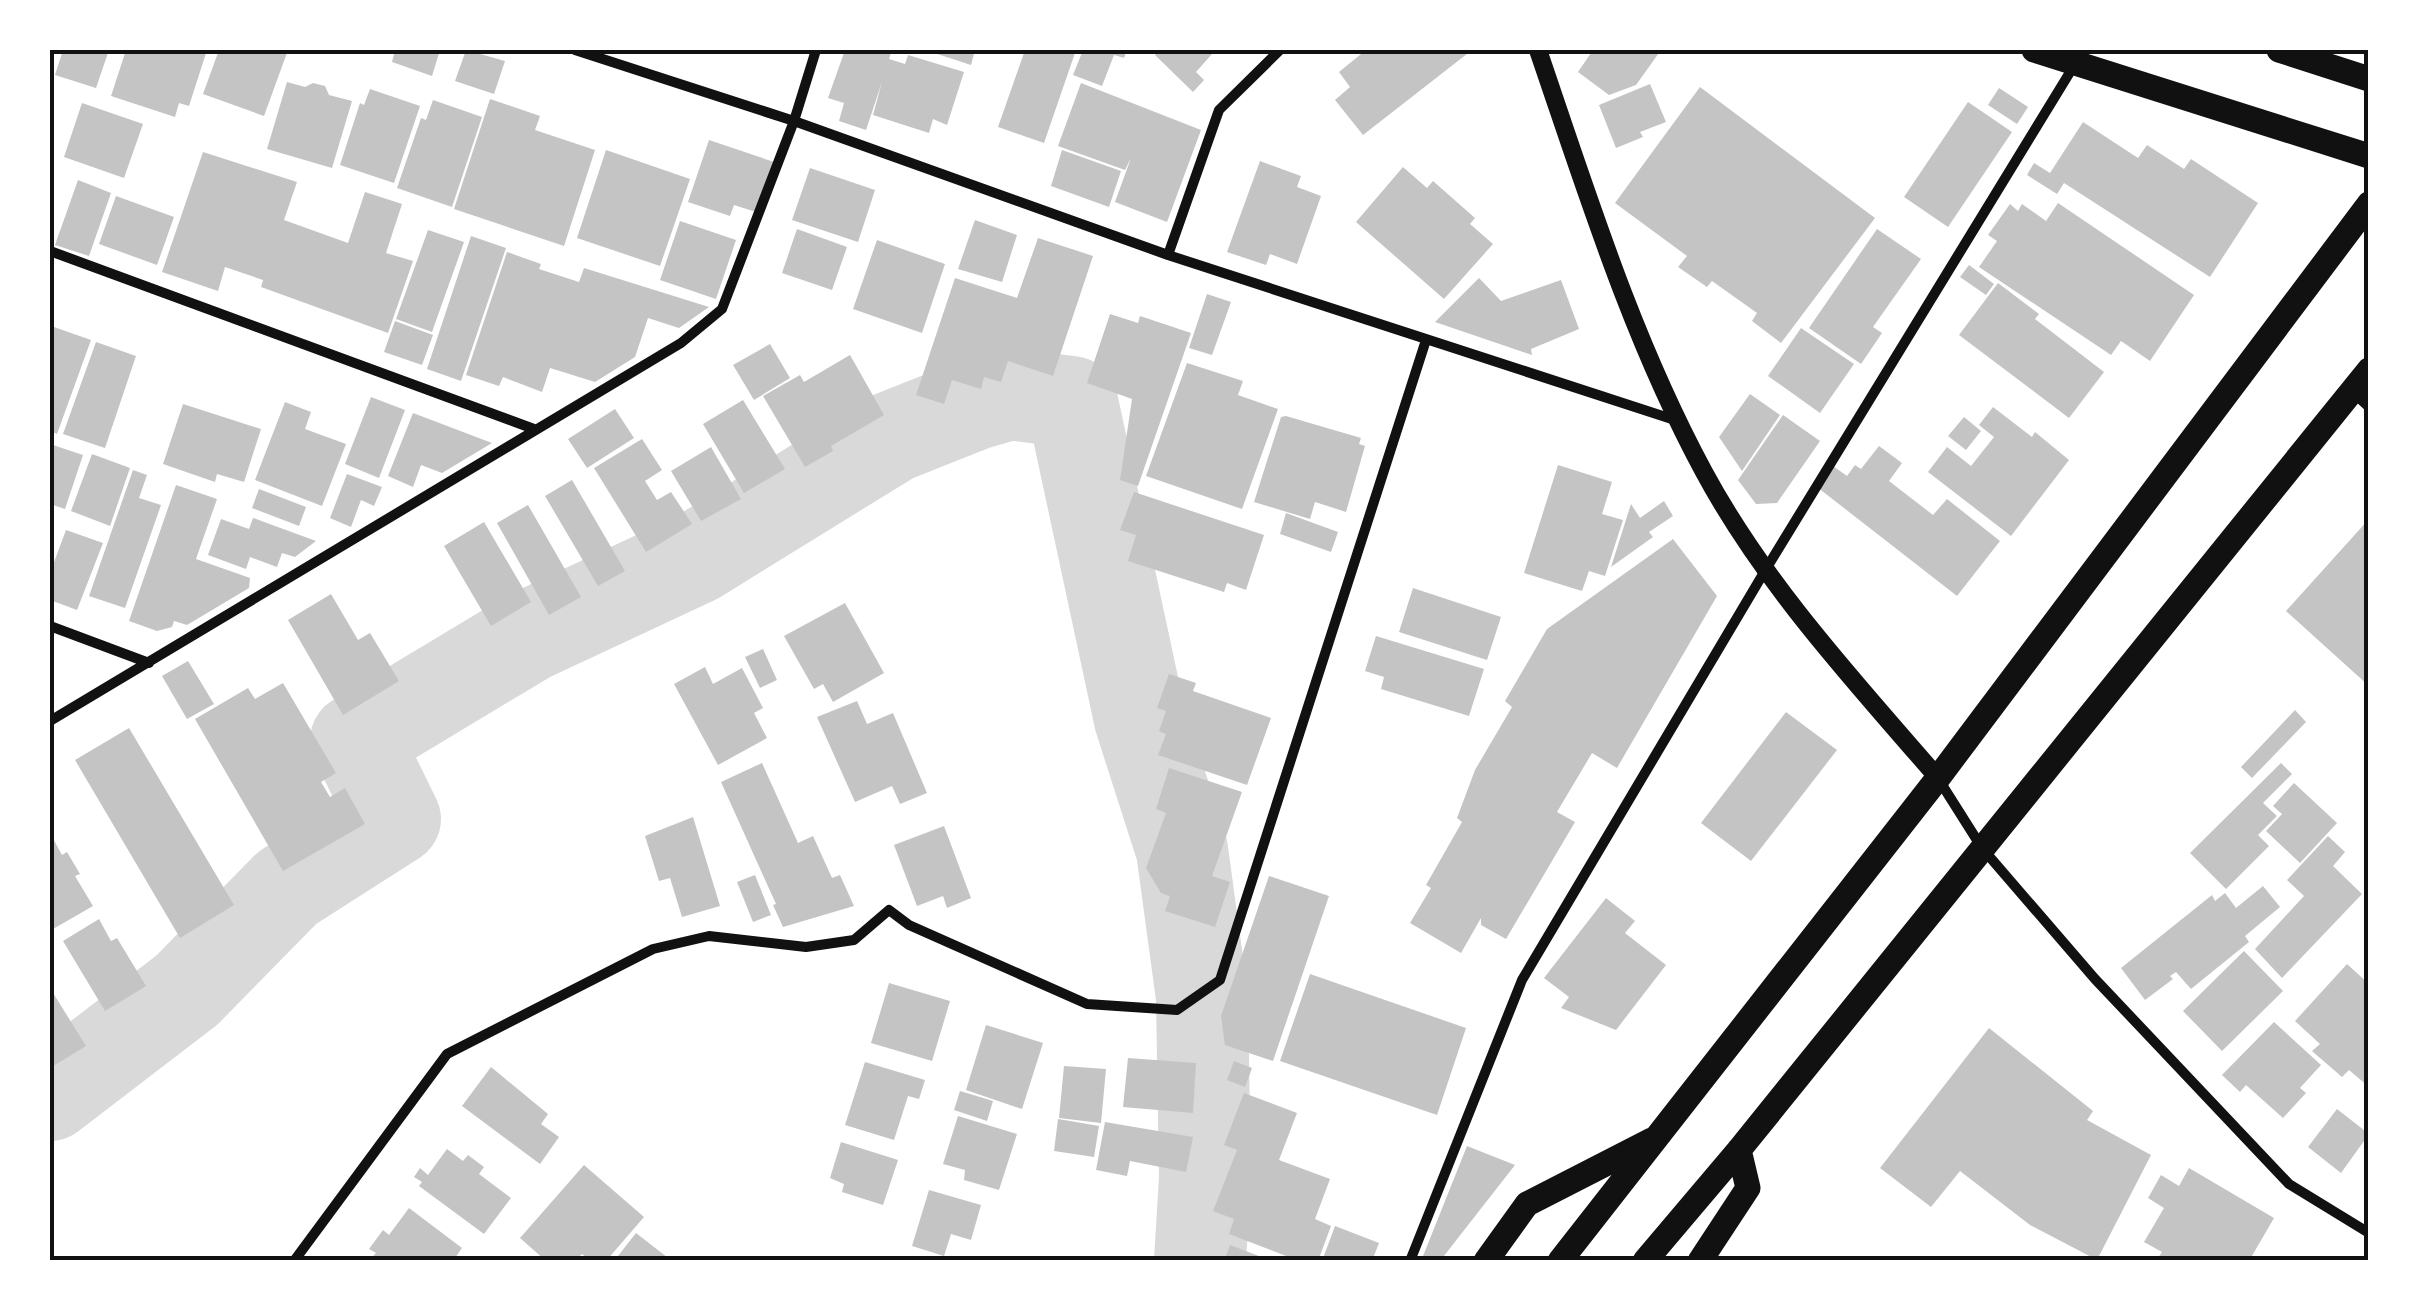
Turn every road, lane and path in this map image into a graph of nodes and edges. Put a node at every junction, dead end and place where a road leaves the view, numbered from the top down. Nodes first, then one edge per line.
1 (575, 50) edge
2 (816, 50) edge
3 (1280, 50) edge
4 (1538, 50) edge
5 (2034, 50) edge
6 (2279, 50) edge
7 (2075, 64) junction
8 (2369, 79) edge
9 (794, 121) junction
10 (2369, 156) edge
11 (2369, 204) edge
12 (50, 251) edge
13 (1168, 255) junction
14 (1426, 340) junction
15 (2369, 370) edge
16 (2361, 399) edge
17 (1680, 422) junction
18 (534, 429) junction
19 (1766, 569) junction
20 (50, 626) edge
21 (149, 663) junction
22 (50, 721) edge
23 (1938, 778) junction
24 (1982, 848) junction
25 (1661, 1136) junction
26 (1739, 1150) junction
27 (2369, 1232) edge
28 (294, 1261) edge
29 (1410, 1261) edge
30 (1486, 1261) edge
31 (1560, 1261) edge
32 (1645, 1261) edge
33 (1700, 1261) edge

1 - 9 street
2 - 9 street
3 - 13 street
4 - 17 street
5 - 7 main road
6 - 8 main road
7 - 10 main road
7 - 19 street
9 - 13 street
9 - 18 street
11 - 23 main road
12 - 18 street
13 - 14 street
14 - 17 street
14 - 28 street
15 - 16 main road
16 - 24 main road
17 - 19 street
18 - 21 street
19 - 23 street
19 - 29 street
20 - 21 street
21 - 22 street
23 - 24 street
23 - 25 main road
24 - 26 main road
24 - 27 street
25 - 30 main road
25 - 31 main road
26 - 32 main road
26 - 33 main road

